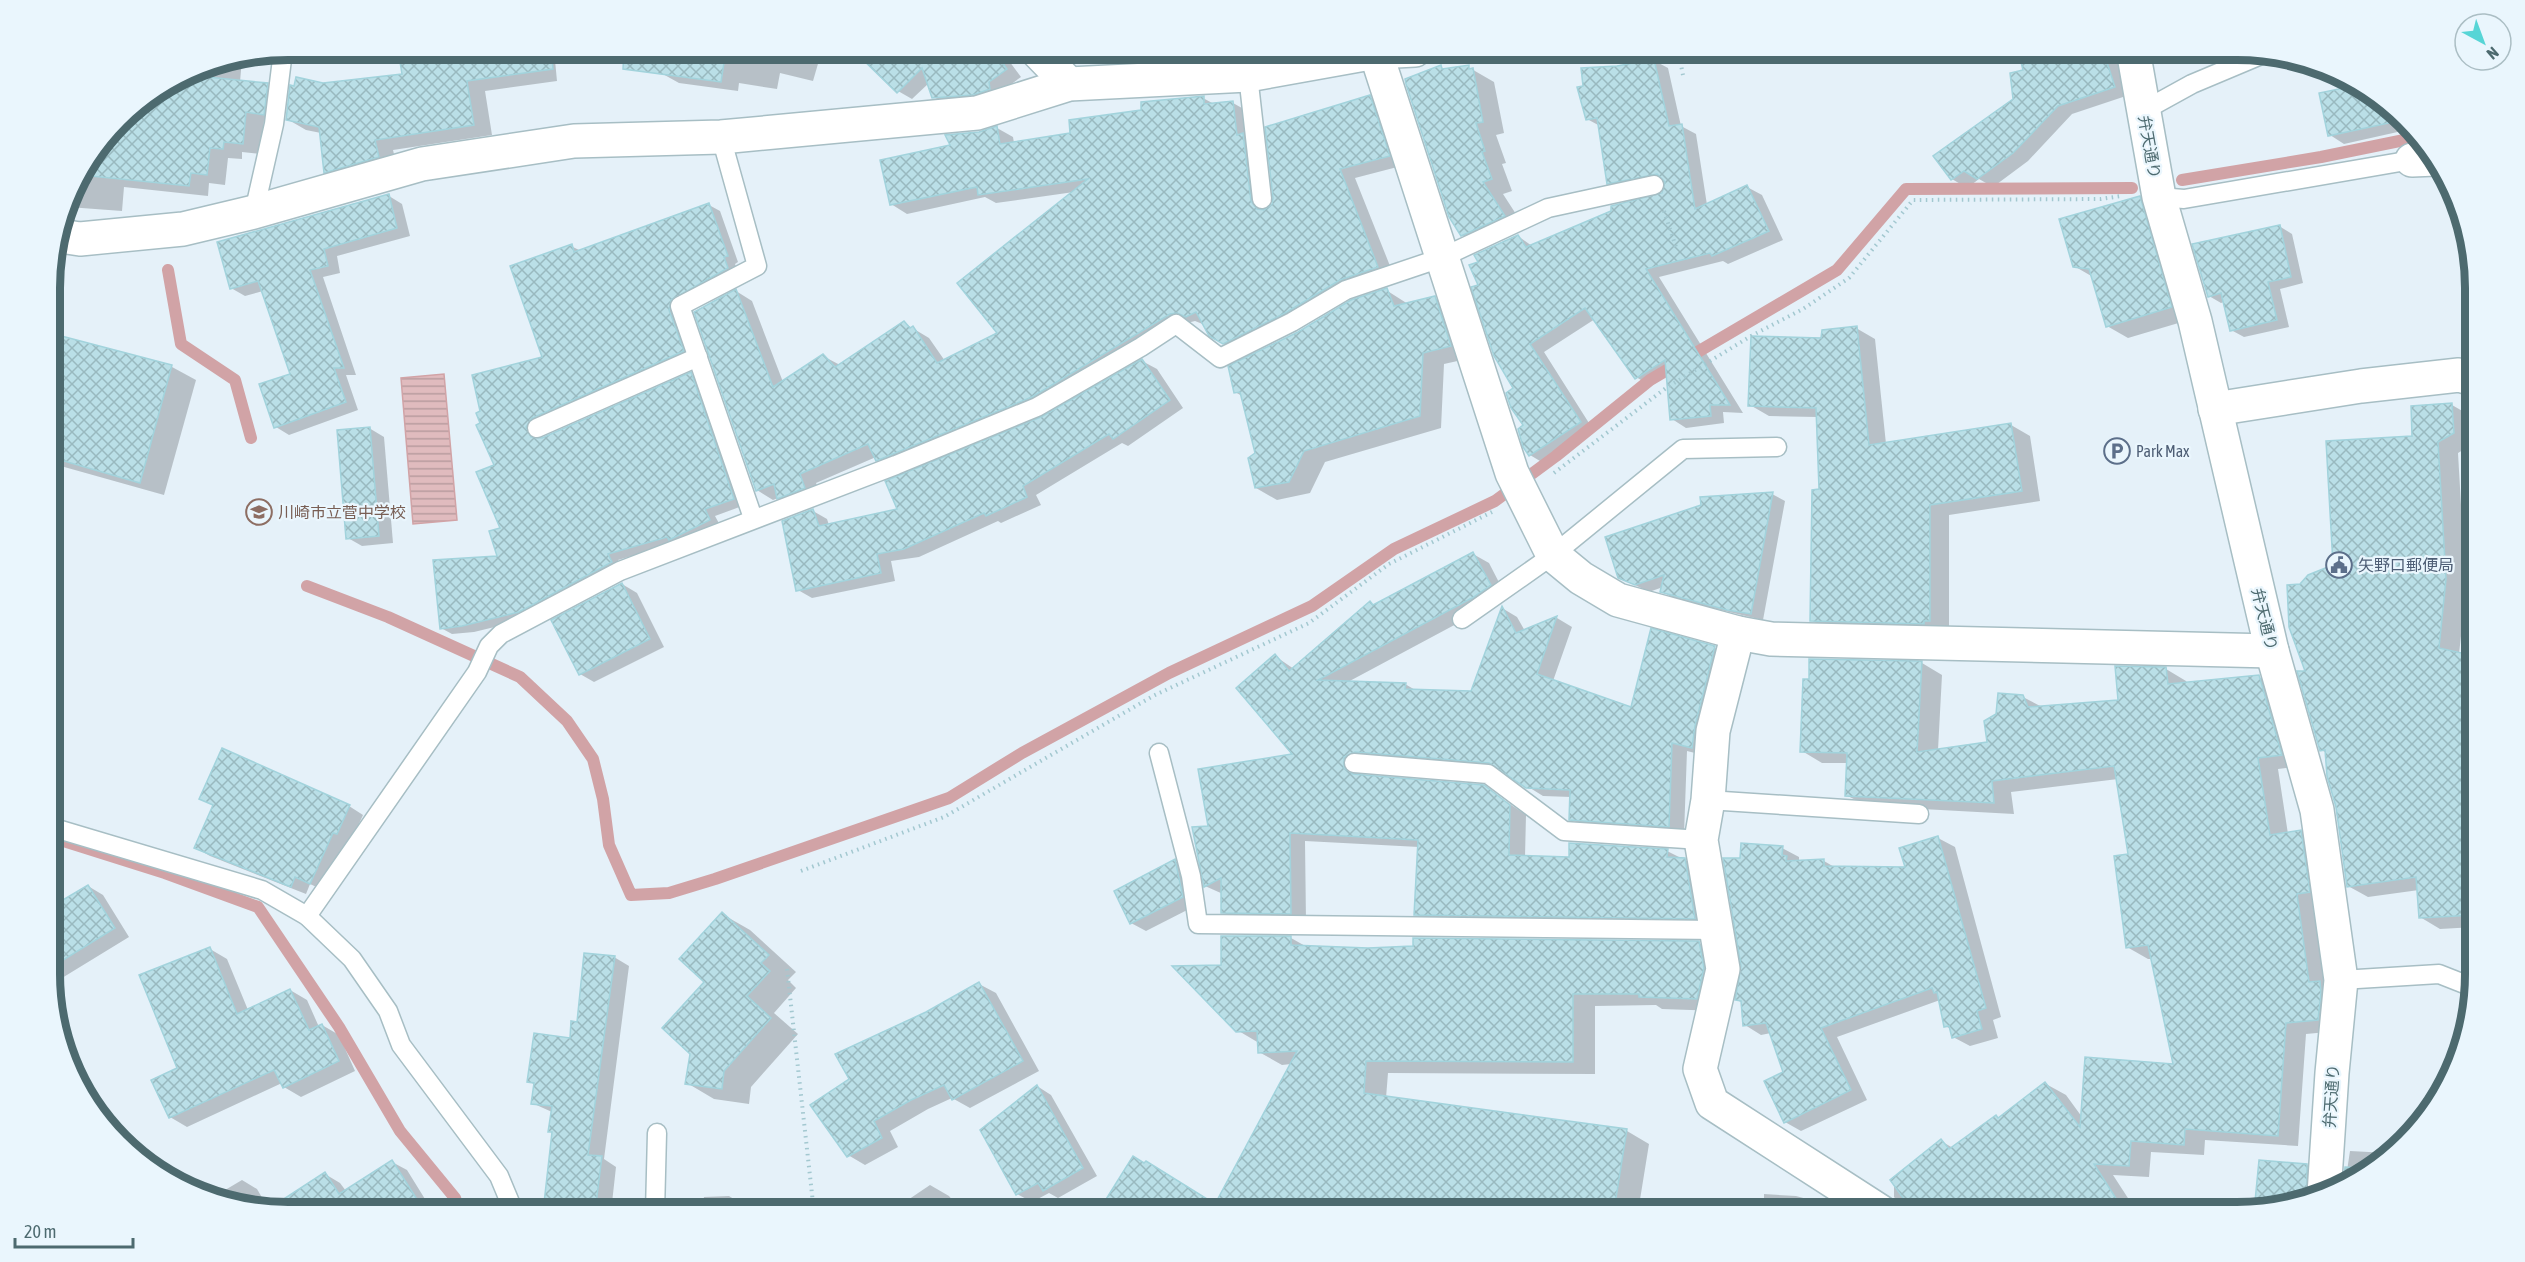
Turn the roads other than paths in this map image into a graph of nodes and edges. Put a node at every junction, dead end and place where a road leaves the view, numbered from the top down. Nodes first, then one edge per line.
1 (282, 60) edge
2 (1046, 60) edge
3 (1328, 60) edge
4 (1379, 60) edge
5 (2135, 60) edge
6 (2249, 60) edge
7 (1248, 75) junction
8 (1069, 84) junction
9 (2143, 111) junction
10 (721, 137) junction
11 (2424, 159) edge
12 (1654, 185) road end
13 (2159, 197) junction
14 (1262, 199) dead end
15 (254, 212) junction
16 (66, 237) edge
17 (1441, 258) junction
18 (698, 357) junction
19 (2465, 377) edge
20 (2215, 409) junction
21 (537, 428) dead end
22 (1777, 447) dead end
23 (753, 518) junction
24 (1553, 555) junction
25 (1461, 619) dead end
26 (1738, 633) junction
27 (2272, 651) junction
28 (1159, 753) dead end
29 (1354, 763) dead end
30 (1708, 800) junction
31 (1919, 814) dead end
32 (60, 830) edge
33 (1701, 840) junction
34 (307, 916) junction
35 (1716, 930) junction
36 (2341, 980) junction
37 (2465, 984) edge
38 (657, 1133) dead end
39 (2325, 1185) edge
40 (510, 1202) edge
41 (655, 1202) edge
42 (1865, 1202) edge

1 - 15 lane
2 - 8 street
3 - 7 street
4 - 17 street
5 - 9 street, 弁天通り
6 - 9 lane
7 - 8 street
7 - 14 lane
8 - 10 street
9 - 13 street, 弁天通り
10 - 15 street
10 - 18 lane
11 - 13 lane
12 - 17 lane
13 - 20 street, 弁天通り
15 - 16 street
17 - 23 lane
17 - 24 street
18 - 21 lane
18 - 23 lane
19 - 20 street
20 - 27 street, 弁天通り
22 - 24 lane
23 - 34 lane
24 - 25 lane
24 - 26 street
26 - 27 street
26 - 30 street
27 - 36 street, 弁天通り
28 - 35 lane
29 - 33 lane
30 - 31 lane
30 - 33 street
32 - 34 lane
33 - 35 street
34 - 40 lane
35 - 42 street
36 - 37 lane
36 - 39 street, 弁天通り
38 - 41 lane

